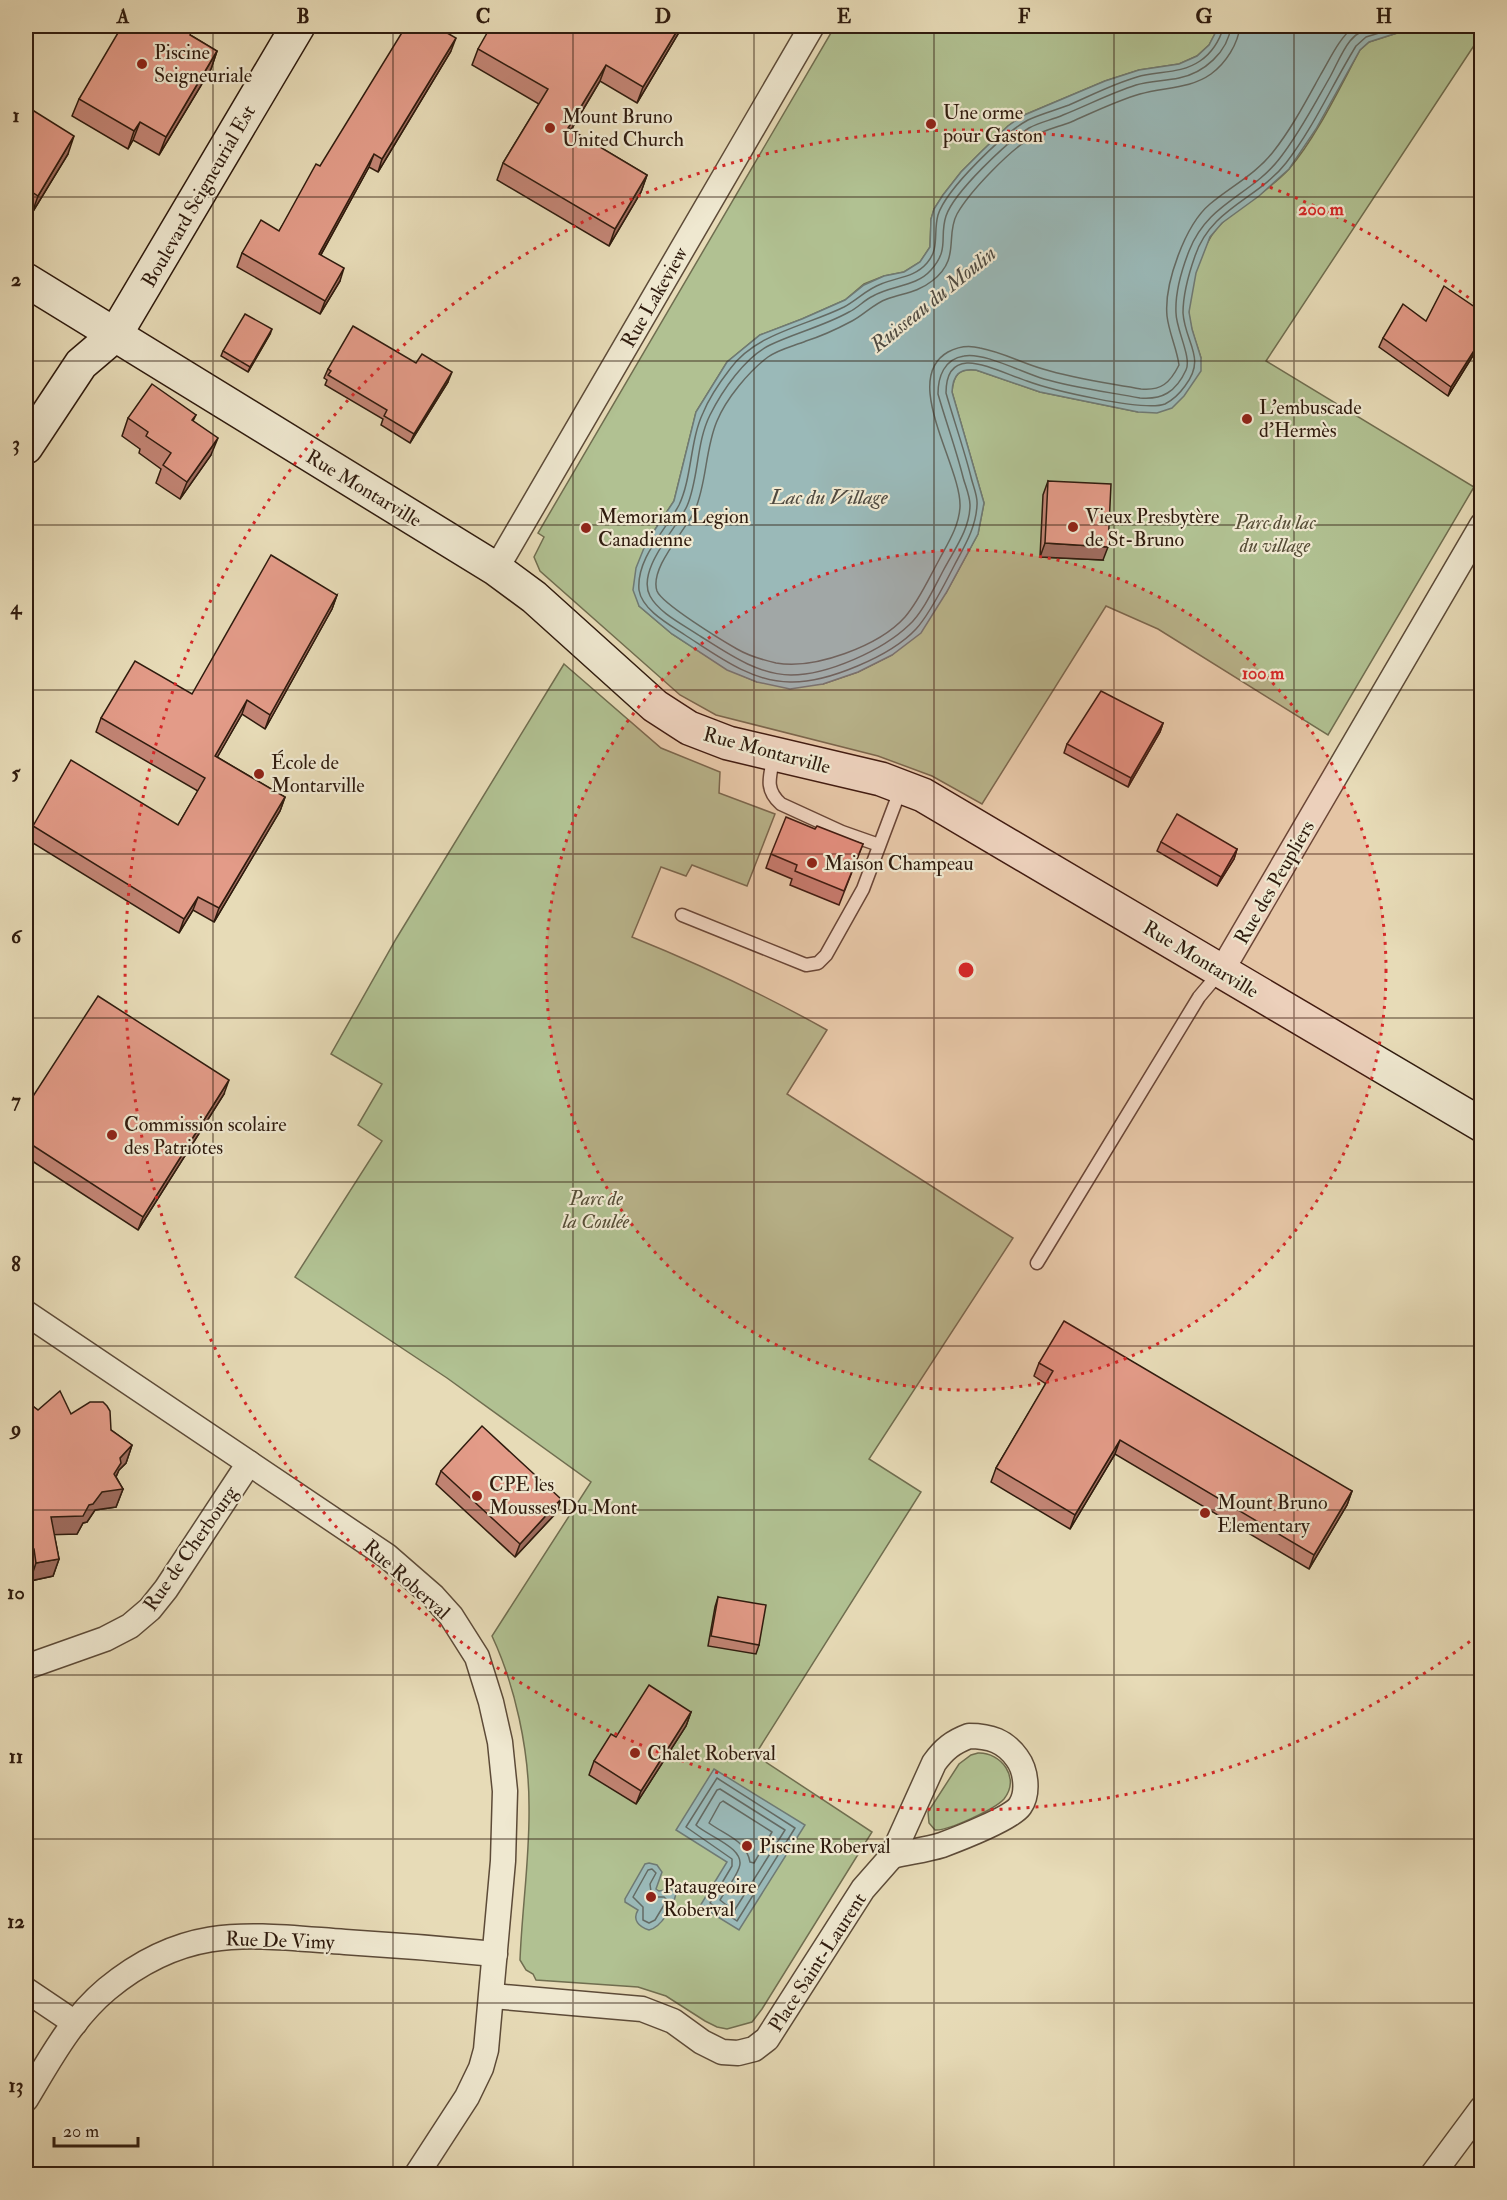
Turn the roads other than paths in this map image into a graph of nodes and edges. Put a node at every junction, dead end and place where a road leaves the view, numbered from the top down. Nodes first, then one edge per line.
1 (298, 26) edge
2 (812, 26) edge
3 (26, 280) edge
4 (115, 335) junction
5 (26, 447) edge
6 (1482, 525) edge
7 (496, 569) junction
8 (775, 754) junction
9 (902, 786) junction
10 (879, 845) junction
11 (681, 915) dead end
12 (1222, 970) junction
13 (1482, 1125) edge
14 (1037, 1263) dead end
15 (26, 1313) edge
16 (249, 1463) junction
17 (26, 1667) edge
18 (892, 1856) junction
19 (495, 1954) junction
20 (26, 1990) edge
21 (492, 1996) junction
22 (75, 2023) junction
23 (26, 2099) edge
24 (1481, 2112) edge
25 (417, 2175) edge
26 (1432, 2175) edge

1 - 4 street, Boulevard Seigneurial Est
2 - 7 street, Rue Lakeview
3 - 4 street, Rue Montarville
4 - 5 street, Boulevard Seigneurial Est
4 - 7 street, Rue Montarville
6 - 12 street, Rue des Peupliers
7 - 8 street, Rue Montarville
8 - 9 street, Rue Montarville
8 - 10 lane
9 - 10 lane
9 - 12 street, Rue Montarville
10 - 11 lane
12 - 13 street, Rue Montarville
12 - 14 lane, Rue des Peupliers
15 - 16 street, Rue Roberval
16 - 17 street, Rue de Cherbourg
16 - 19 street, Rue Roberval
18 - 18 street, Place Saint-Laurent
18 - 21 street, Place Saint-Laurent
19 - 21 street, Rue Roberval
19 - 22 street, Rue De Vimy
20 - 22 street
21 - 25 street, Rue Roberval
22 - 23 street, Rue De Vimy
24 - 26 street

